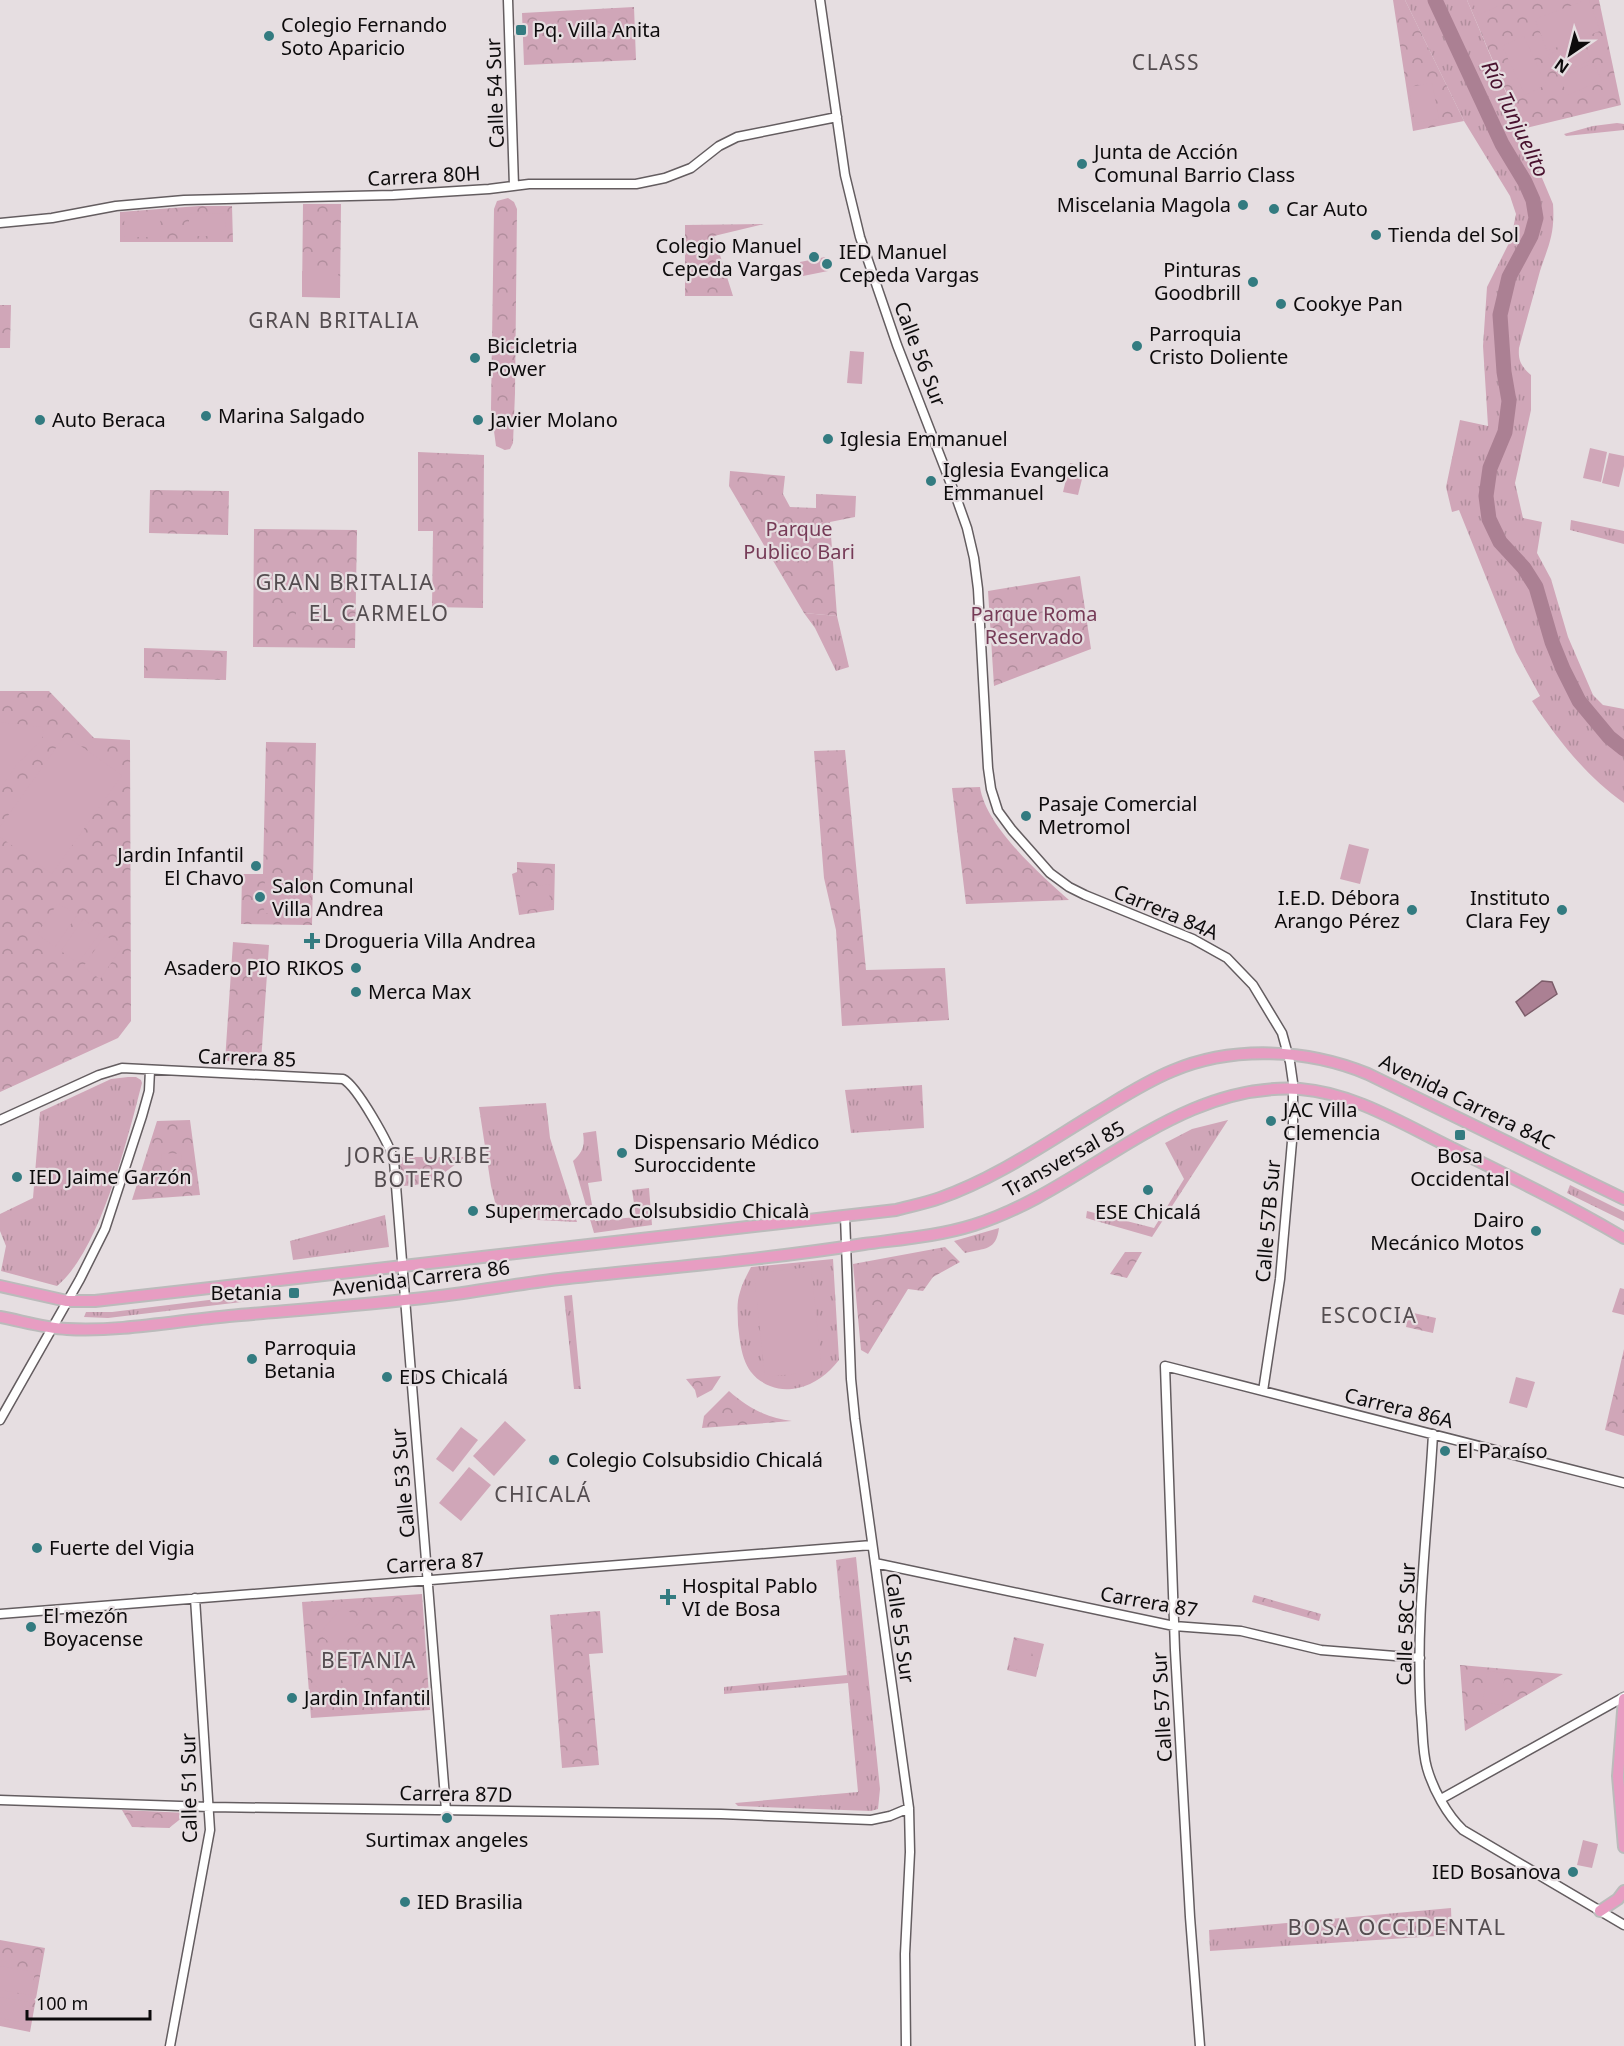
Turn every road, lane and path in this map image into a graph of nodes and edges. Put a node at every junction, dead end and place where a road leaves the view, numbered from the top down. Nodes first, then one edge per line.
1 (508, 0) edge
2 (820, 0) edge
3 (837, 117) junction
4 (514, 186) junction
5 (0, 223) edge
6 (1084, 895) joint
7 (1288, 1054) junction
8 (150, 1070) junction
9 (1294, 1089) junction
10 (0, 1119) edge
11 (392, 1153) joint
12 (1624, 1199) edge
13 (845, 1216) junction
14 (1612, 1231) junction
15 (1624, 1238) edge
16 (846, 1247) junction
17 (1624, 1247) edge
18 (402, 1266) junction
19 (0, 1286) edge
20 (405, 1300) junction
21 (67, 1301) junction
22 (0, 1317) edge
23 (51, 1328) junction
24 (1165, 1366) joint
25 (1263, 1391) junction
26 (0, 1420) edge
27 (1433, 1434) junction
28 (1624, 1483) edge
29 (872, 1545) junction
30 (874, 1563) junction
31 (427, 1580) junction
32 (195, 1598) junction
33 (0, 1614) edge
34 (1174, 1626) junction
35 (1420, 1659) junction
36 (1624, 1698) edge
37 (1441, 1799) junction
38 (0, 1800) edge
39 (210, 1807) junction
40 (909, 1808) junction
41 (446, 1810) junction
42 (1624, 1847) edge
43 (1624, 1891) edge
44 (1600, 1911) junction
45 (1624, 1925) edge
46 (170, 2046) edge
47 (906, 2046) edge
48 (1200, 2046) edge

1 - 4 street, Calle 54 Sur
2 - 3 street, Calle 56 Sur
3 - 4 street, Carrera 80H
3 - 6 street, Calle 56 Sur
4 - 5 street, Carrera 80H
6 - 7 street, Carrera 84A
7 - 9 street, Calle 57B Sur
7 - 12 main road, Avenida Carrera 84C
7 - 13 main road, Transversal 85
8 - 10 street, Carrera 85
8 - 11 street, Carrera 85
8 - 21 street
9 - 14 main road
9 - 16 main road, Transversal 85
9 - 25 street, Calle 57B Sur
11 - 18 street, Calle 53 Sur
13 - 16 street, Calle 55 Sur
13 - 18 main road, Avenida Carrera 86
14 - 15 main road
14 - 17 main road
16 - 20 main road, Avenida Carrera 86
16 - 29 street, Calle 55 Sur
18 - 20 street, Calle 53 Sur
18 - 21 main road, Avenida Carrera 86
19 - 21 main road, Avenida Carrera 86
20 - 23 main road, Avenida Carrera 86
20 - 31 street, Calle 53 Sur
21 - 23 street
22 - 23 main road, Avenida Carrera 86
23 - 26 street
24 - 25 street, Carrera 86A
24 - 34 street, Calle 57 Sur
25 - 27 street, Carrera 86A
27 - 28 street, Carrera 86A
27 - 35 street, Calle 58C Sur
29 - 30 street, Calle 55 Sur
29 - 31 street, Carrera 87
30 - 34 street, Carrera 87
30 - 40 street, Calle 55 Sur
31 - 32 street, Carrera 87
31 - 41 street, Calle 53 Sur
32 - 33 street, Carrera 87
32 - 39 street, Calle 51 Sur
34 - 35 street, Carrera 87
34 - 48 street, Calle 57 Sur
35 - 37 street, Calle 58C Sur
36 - 37 street
36 - 42 main road
37 - 44 street, Calle 58C Sur
38 - 39 street, Carrera 87D
39 - 41 street, Carrera 87D
39 - 46 street, Calle 51 Sur
40 - 41 street, Carrera 87D
40 - 47 street, Calle 55 Sur
43 - 44 main road
44 - 45 street, Calle 58C Sur

